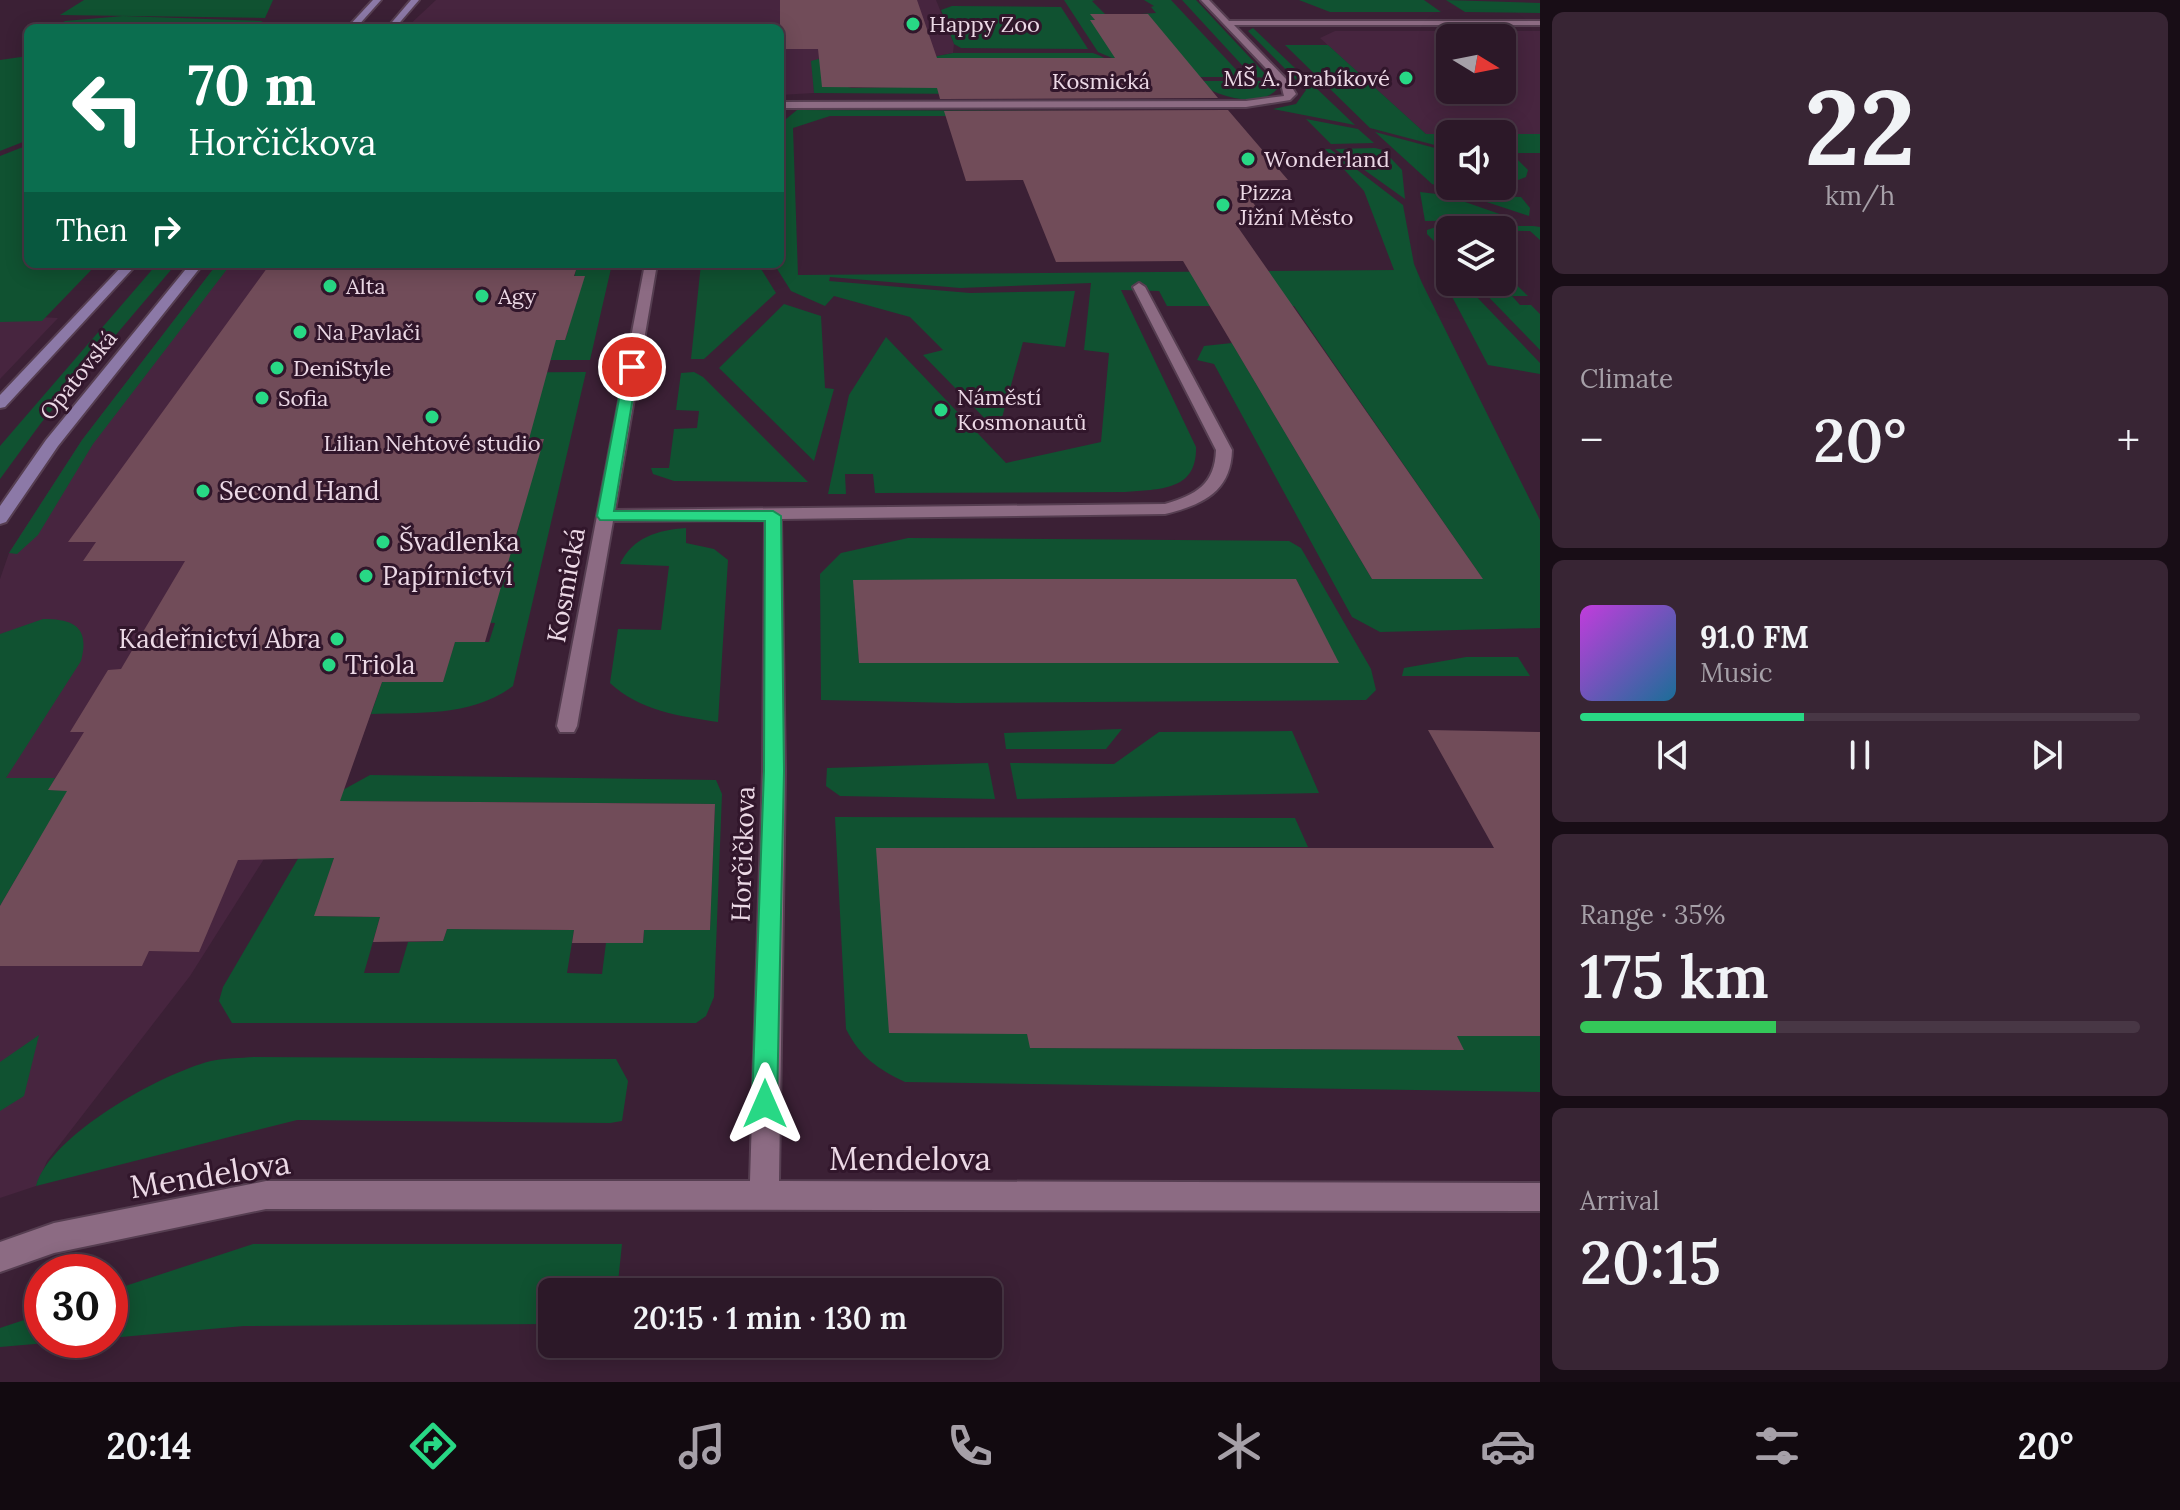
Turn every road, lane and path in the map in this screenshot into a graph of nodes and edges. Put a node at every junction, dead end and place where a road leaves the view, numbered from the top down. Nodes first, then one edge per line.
1 (377, 0) edge
2 (415, 0) edge
3 (1205, 0) edge
4 (1228, 23) junction
5 (1540, 23) edge
6 (355, 24) edge
7 (394, 24) edge
8 (784, 105) edge
9 (127, 268) edge
10 (194, 268) edge
11 (650, 268) edge
12 (1139, 287) dead end
13 (0, 404) edge
14 (605, 516) junction
15 (773, 516) junction
16 (0, 518) edge
17 (567, 726) dead end
18 (764, 1195) junction
19 (1540, 1197) edge
20 (0, 1257) edge

1 - 6 main road
2 - 7 main road
3 - 4 street, Kosmická
4 - 5 street
4 - 8 street, Kosmická
9 - 13 main road, Opatovská
10 - 16 main road, Opatovská
11 - 14 street, Kosmická
12 - 15 street
14 - 15 street
14 - 17 street, Kosmická
15 - 18 street, Horčičkova
18 - 19 street, Mendelova
18 - 20 street, Mendelova

